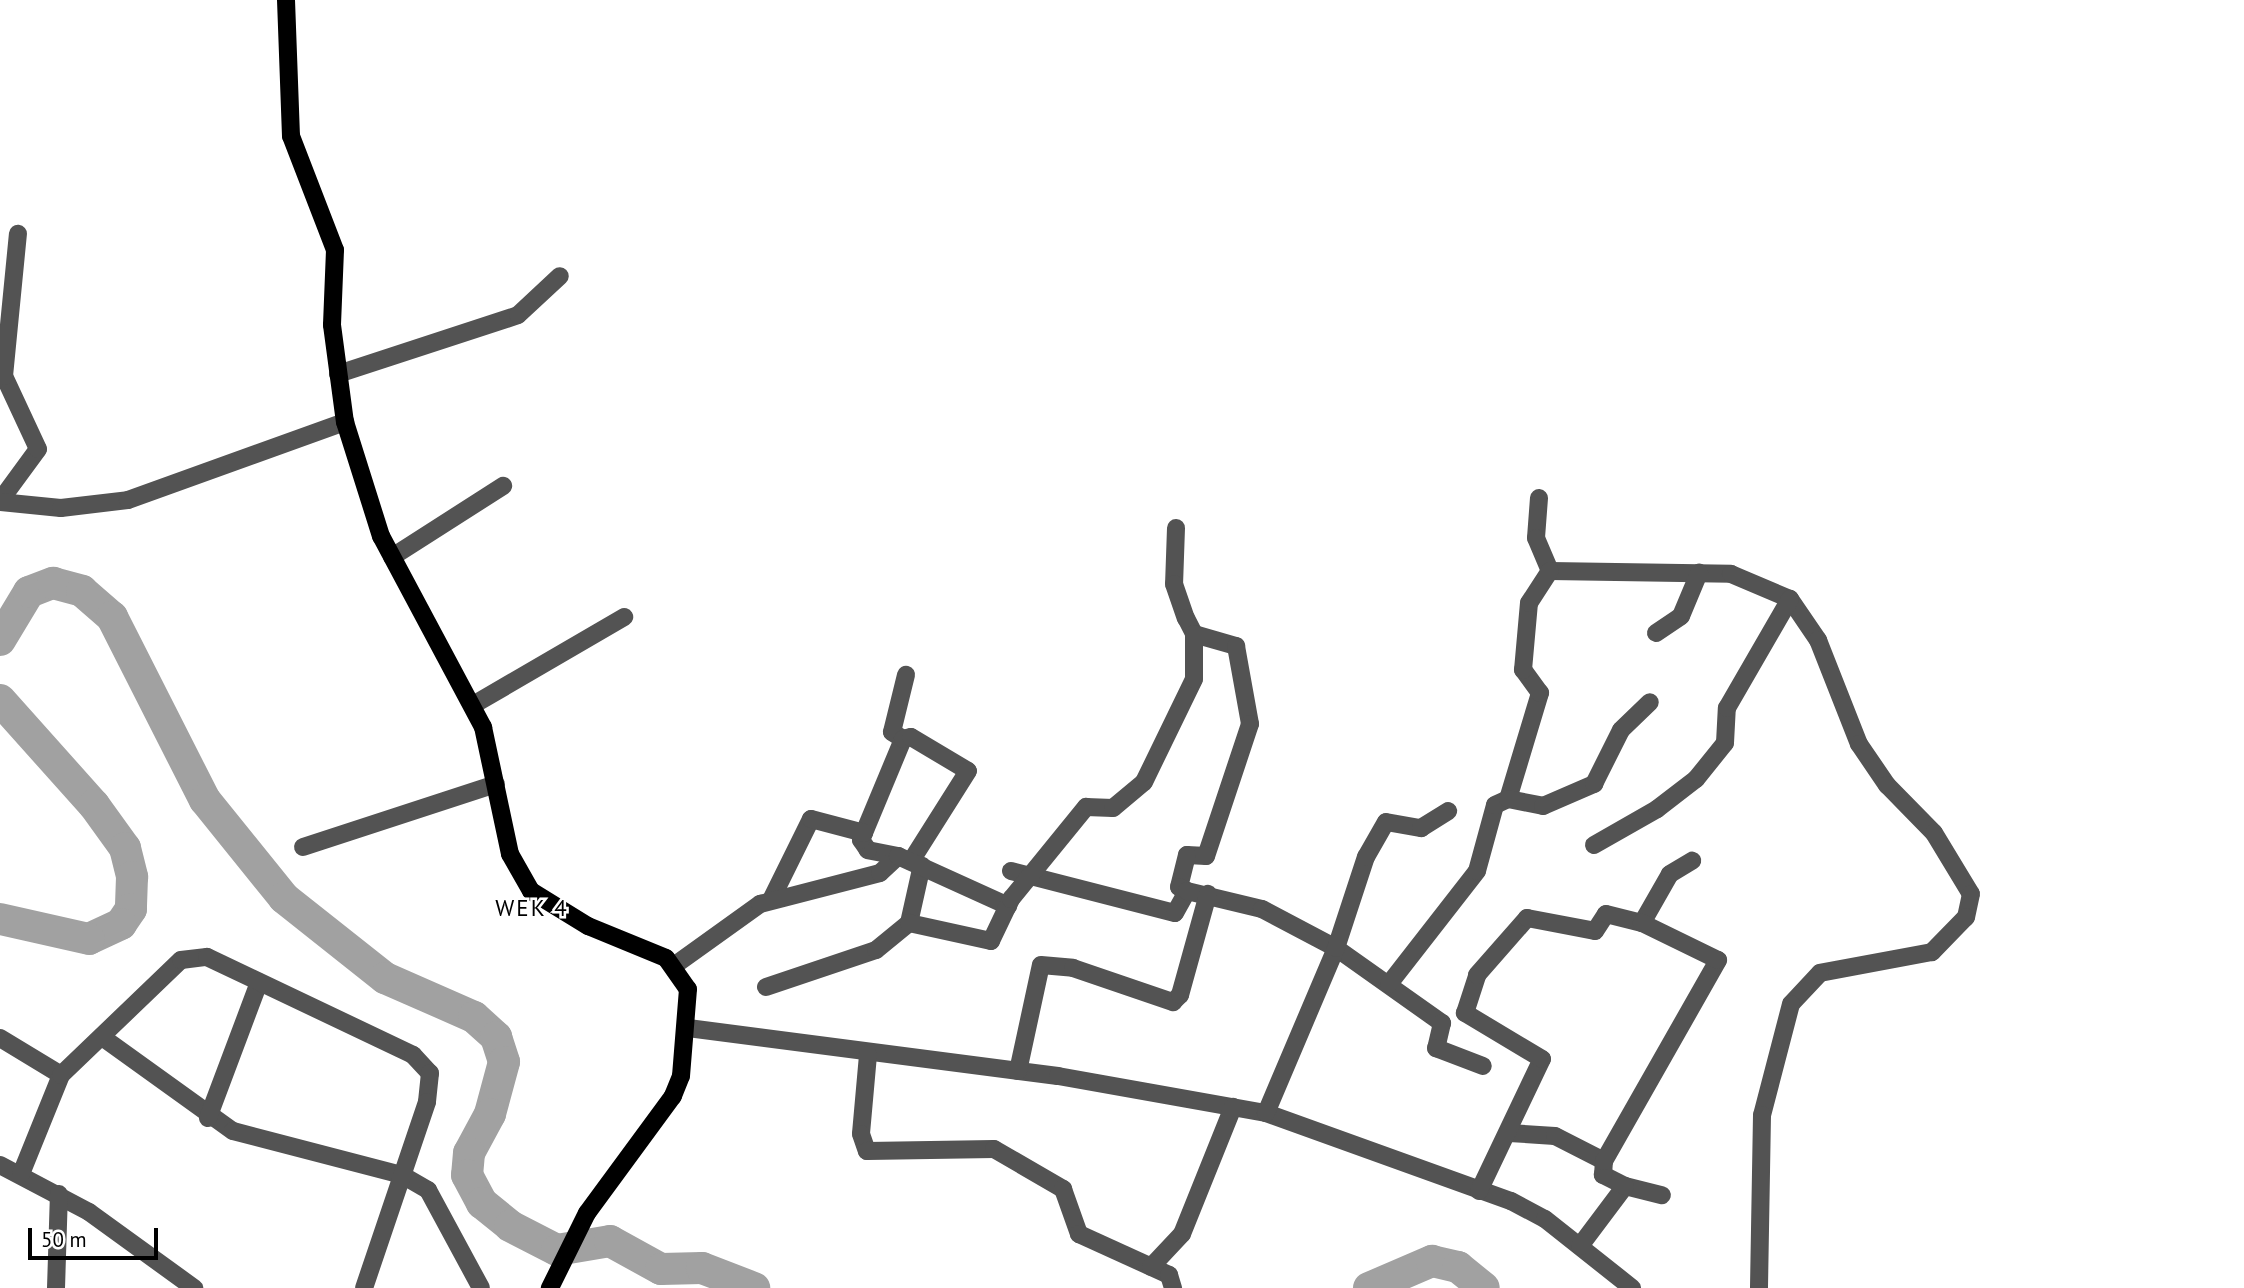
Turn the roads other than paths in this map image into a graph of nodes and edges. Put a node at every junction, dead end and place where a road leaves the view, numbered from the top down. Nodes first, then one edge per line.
1 (286, 0) edge
2 (18, 234) dead end
3 (560, 276) dead end
4 (338, 374) junction
5 (345, 422) junction
6 (503, 486) dead end
7 (1539, 498) dead end
8 (0, 502) edge
9 (1176, 528) dead end
10 (392, 557) junction
11 (1550, 571) junction
12 (1699, 573) junction
13 (1790, 599) junction
14 (624, 617) dead end
15 (1656, 633) dead end
16 (1194, 634) junction
17 (906, 675) dead end
18 (1650, 702) dead end
19 (473, 705) junction
20 (903, 739) junction
21 (496, 784) junction
22 (1508, 799) junction
23 (1448, 811) dead end
24 (864, 834) junction
25 (1594, 845) dead end
26 (303, 847) dead end
27 (910, 861) junction
28 (1692, 861) dead end
29 (1018, 875) junction
30 (1187, 891) junction
31 (1208, 894) junction
32 (772, 898) junction
33 (1008, 906) junction
34 (909, 923) junction
35 (1642, 923) junction
36 (1336, 948) junction
37 (675, 965) junction
38 (259, 982) junction
39 (1389, 984) junction
40 (766, 987) dead end
41 (688, 1028) junction
42 (102, 1037) junction
43 (0, 1038) edge
44 (868, 1055) junction
45 (1483, 1066) dead end
46 (1018, 1071) junction
47 (61, 1075) junction
48 (1233, 1107) junction
49 (1266, 1113) junction
50 (208, 1118) junction
51 (1508, 1133) junction
52 (1604, 1161) junction
53 (0, 1165) edge
54 (21, 1174) junction
55 (401, 1175) junction
56 (1625, 1186) junction
57 (1479, 1191) junction
58 (59, 1194) junction
59 (1662, 1195) dead end
60 (1580, 1247) junction
61 (1151, 1267) junction
62 (57, 1288) edge
63 (194, 1288) edge
64 (364, 1288) edge
65 (481, 1288) edge
66 (550, 1288) edge
67 (1173, 1288) edge
68 (1632, 1288) edge
69 (1759, 1288) edge

1 - 4 main road
2 - 8 street
3 - 4 street
4 - 5 main road
5 - 8 street
5 - 10 main road
6 - 10 street
7 - 11 street
9 - 16 street
10 - 19 main road
11 - 12 street
11 - 22 street
12 - 13 street
12 - 15 street
13 - 25 street
13 - 69 street
14 - 19 street
16 - 29 street
16 - 30 street
17 - 20 street
18 - 22 street
19 - 21 main road
20 - 24 street
20 - 27 street
21 - 26 street
21 - 37 main road
22 - 39 street
23 - 36 street
24 - 27 street
24 - 32 street
27 - 32 street
27 - 33 street
27 - 34 street
28 - 35 street
29 - 30 street
29 - 33 street
30 - 31 street
31 - 36 street
31 - 46 street
32 - 37 street
33 - 34 street
34 - 40 street
35 - 51 street
35 - 52 street
36 - 39 street
36 - 49 street
37 - 41 main road
38 - 42 street
38 - 50 street
38 - 55 street
39 - 45 street
41 - 44 street
41 - 66 main road
42 - 47 street
42 - 50 street
43 - 47 street
44 - 46 street
44 - 61 street
46 - 48 street
47 - 54 street
48 - 49 street
48 - 61 street
49 - 57 street
50 - 55 street
51 - 52 street
51 - 57 street
52 - 56 street
53 - 54 street
54 - 58 street
55 - 64 street
55 - 65 street
56 - 59 street
56 - 60 street
57 - 60 street
58 - 62 street
58 - 63 street
60 - 68 street
61 - 67 street

